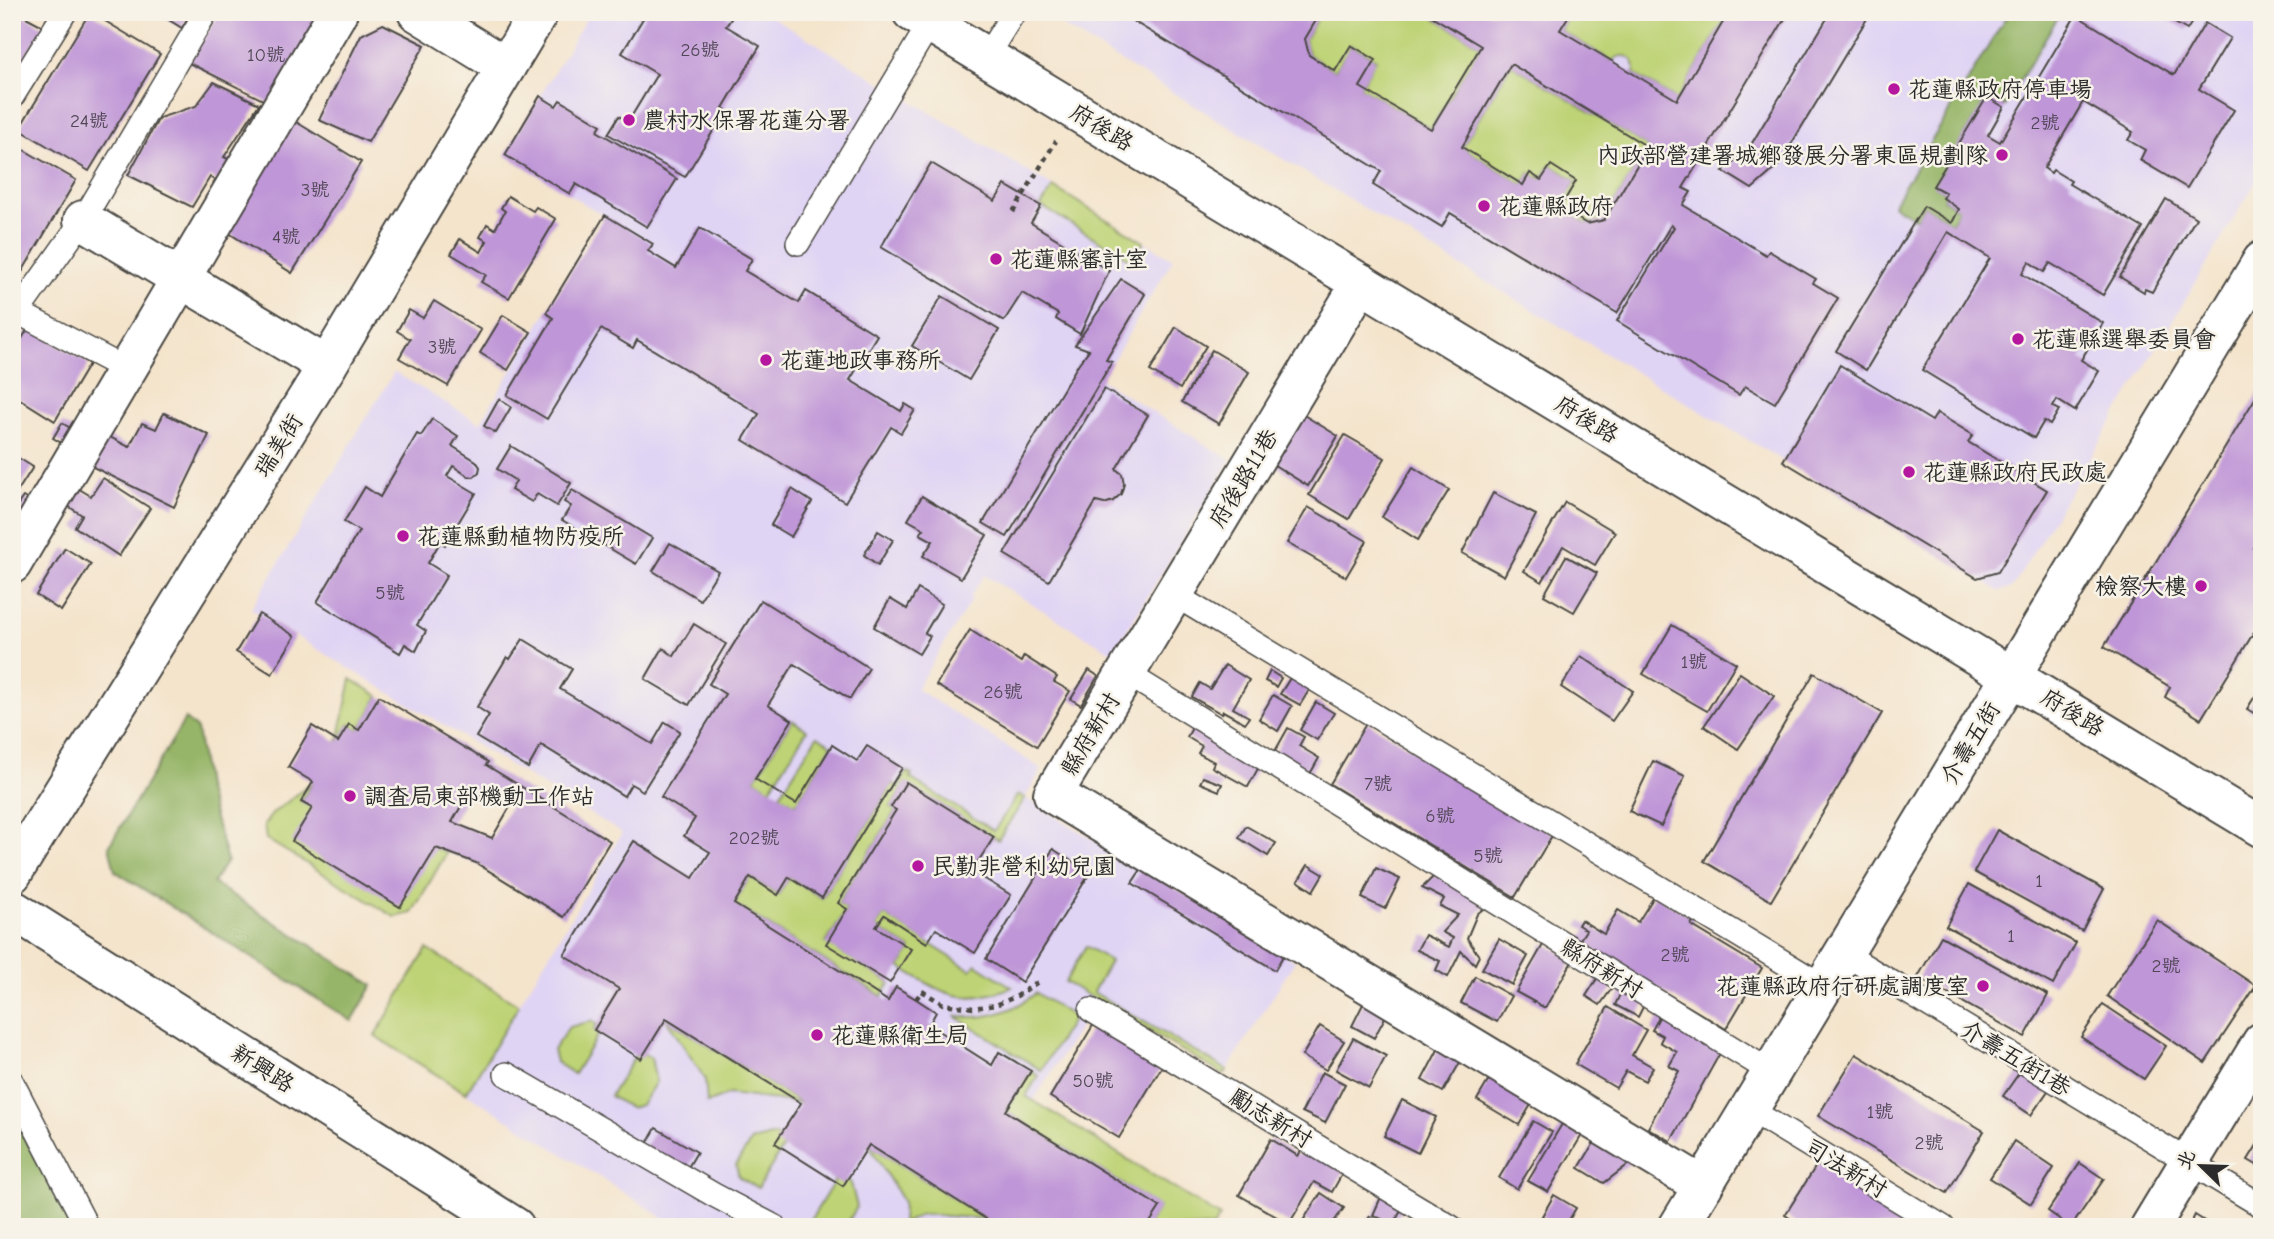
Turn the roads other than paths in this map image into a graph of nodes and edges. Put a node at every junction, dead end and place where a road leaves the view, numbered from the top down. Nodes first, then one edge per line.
1 (65, 12) edge
2 (206, 12) edge
3 (338, 12) edge
4 (417, 12) edge
5 (539, 12) edge
6 (1014, 12) edge
7 (921, 18) edge
8 (986, 57) junction
9 (506, 67) junction
10 (12, 97) edge
11 (83, 220) junction
12 (798, 243) dead end
13 (2262, 261) edge
14 (180, 280) junction
15 (1361, 283) junction
16 (14, 314) edge
17 (327, 366) junction
18 (127, 370) junction
19 (12, 564) edge
20 (1173, 594) junction
21 (1126, 673) junction
22 (2011, 675) junction
23 (2262, 828) edge
24 (12, 874) edge
25 (12, 909) edge
26 (1843, 953) junction
27 (1823, 986) junction
28 (1091, 1010) dead end
29 (2260, 1051) edge
30 (1771, 1072) junction
31 (506, 1074) dead end
32 (12, 1082) edge
33 (1749, 1109) junction
34 (2189, 1163) junction
35 (1703, 1186) junction
36 (2262, 1206) edge
37 (87, 1227) edge
38 (515, 1227) edge
39 (774, 1227) edge
40 (1451, 1227) edge
41 (1678, 1227) edge
42 (1943, 1227) edge
43 (2150, 1227) edge

1 - 10 lane
2 - 11 lane
3 - 14 street
4 - 9 street
5 - 9 street, 瑞美街
6 - 8 lane
7 - 8 street, 府後路
7 - 12 lane
8 - 15 street, 府後路
9 - 17 street, 瑞美街
11 - 14 street
11 - 16 lane
13 - 22 street, 介壽五街
14 - 17 street
14 - 18 street
15 - 20 street, 府後路11巷
15 - 22 street, 府後路
16 - 18 lane
17 - 24 street, 瑞美街
18 - 19 street
20 - 21 street, 府後路11巷
20 - 27 lane
21 - 30 lane, 縣府新村
21 - 35 street, 縣府新村
22 - 23 street, 府後路
22 - 26 street, 介壽五街
25 - 38 street, 新興路
26 - 27 street, 介壽五街
26 - 34 lane, 介壽五街1巷
27 - 30 street, 介壽五街
28 - 40 lane, 勵志新村
29 - 34 street
30 - 33 street, 介壽五街
31 - 39 lane
32 - 37 lane
33 - 35 street, 介壽五街
33 - 42 lane, 司法新村
34 - 36 lane
34 - 43 street
35 - 41 street, 介壽五街

